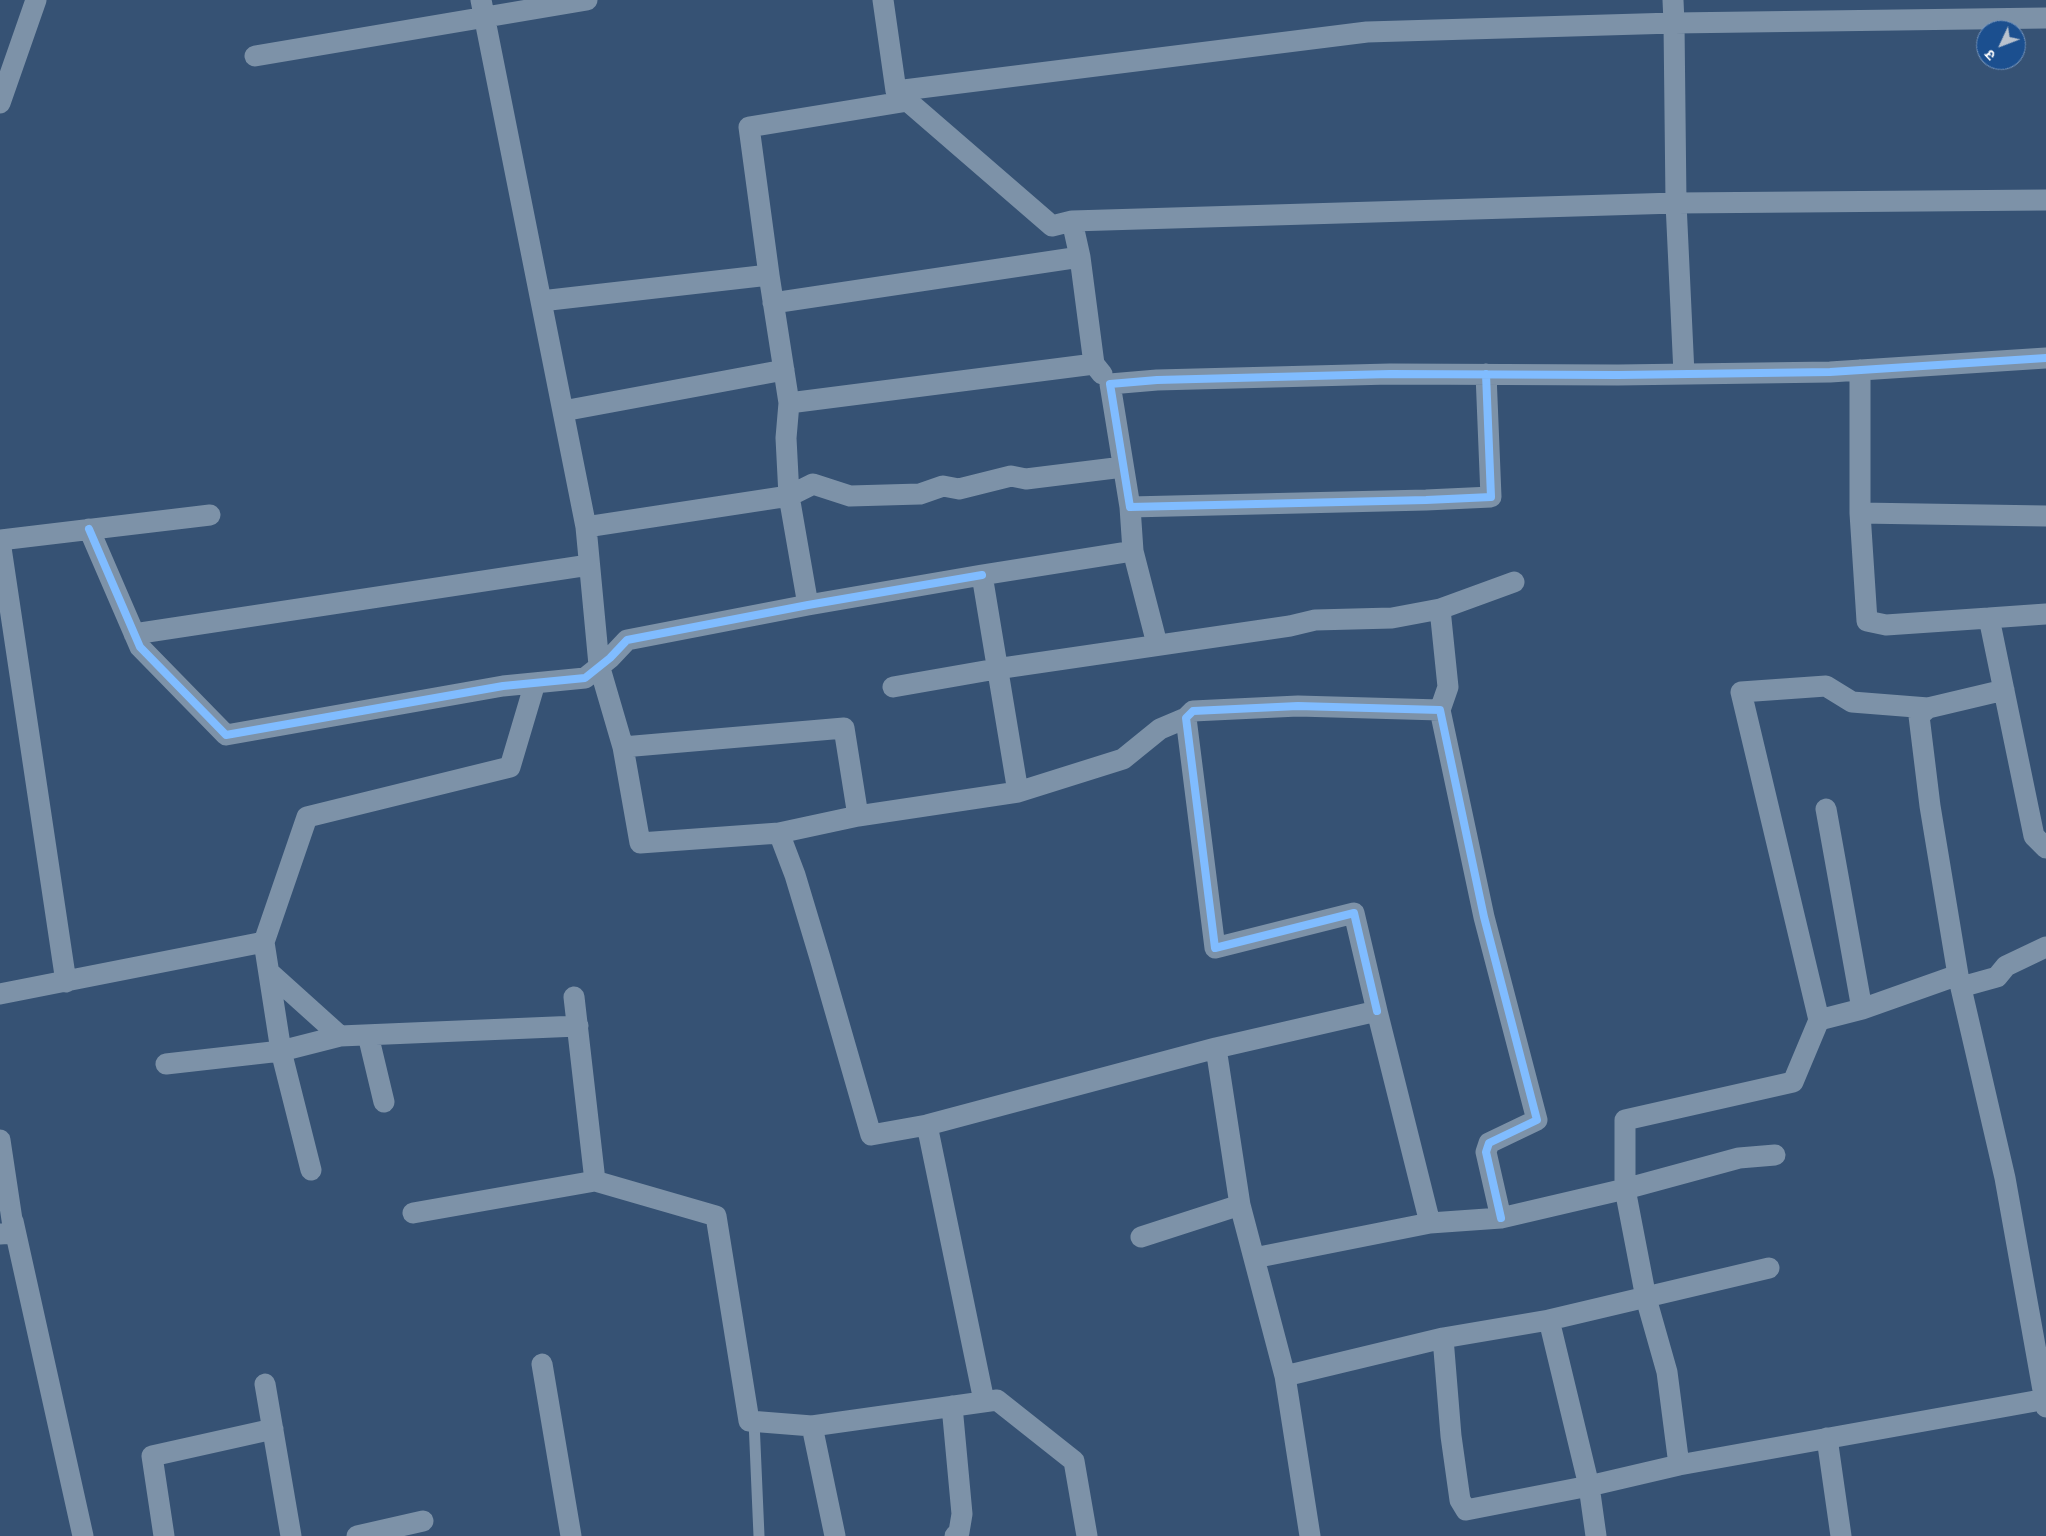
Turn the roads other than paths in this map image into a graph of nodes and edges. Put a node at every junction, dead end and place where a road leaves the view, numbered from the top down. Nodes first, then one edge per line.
1 (36, 0) edge
2 (587, 0) edge
3 (883, 0) edge
4 (1673, 0) edge
5 (483, 8) edge
6 (2046, 18) edge
7 (1674, 23) junction
8 (255, 56) dead end
9 (902, 96) junction
10 (0, 102) edge
11 (2046, 200) edge
12 (1676, 203) junction
13 (1072, 221) junction
14 (1080, 257) junction
15 (769, 274) junction
16 (541, 301) junction
17 (773, 303) junction
18 (2046, 358) edge
19 (1094, 364) junction
20 (784, 370) junction
21 (1860, 370) junction
22 (1486, 374) junction
23 (1684, 374) junction
24 (1110, 384) junction
25 (789, 403) junction
26 (563, 411) junction
27 (1124, 467) junction
28 (789, 496) junction
29 (1130, 507) junction
30 (1860, 513) junction
31 (210, 514) dead end
32 (2046, 516) edge
33 (586, 528) junction
34 (89, 529) junction
35 (0, 541) edge
36 (1133, 551) junction
37 (589, 565) junction
38 (982, 575) junction
39 (1514, 582) dead end
40 (808, 605) junction
41 (1440, 609) junction
42 (2046, 614) edge
43 (1989, 618) junction
44 (134, 634) junction
45 (1157, 644) junction
46 (599, 665) junction
47 (996, 669) junction
48 (535, 682) junction
49 (893, 687) dead end
50 (2004, 690) junction
51 (1928, 708) junction
52 (1440, 710) junction
53 (1186, 718) junction
54 (623, 747) junction
55 (1018, 792) junction
56 (1826, 809) dead end
57 (858, 816) junction
58 (779, 833) junction
59 (2046, 848) edge
60 (264, 942) junction
61 (2046, 947) edge
62 (270, 973) junction
63 (1960, 981) junction
64 (66, 982) junction
65 (0, 994) edge
66 (574, 997) dead end
67 (1862, 1009) junction
68 (1377, 1011) junction
69 (1819, 1020) junction
70 (578, 1026) junction
71 (368, 1035) junction
72 (340, 1036) junction
73 (1216, 1048) junction
74 (281, 1051) junction
75 (166, 1064) dead end
76 (384, 1102) dead end
77 (927, 1125) junction
78 (0, 1140) edge
79 (1775, 1155) dead end
80 (311, 1170) dead end
81 (595, 1181) junction
82 (1625, 1189) junction
83 (1240, 1205) junction
84 (413, 1213) dead end
85 (1501, 1218) junction
86 (1430, 1223) junction
87 (6, 1227) edge
88 (1141, 1237) dead end
89 (1254, 1258) junction
90 (1769, 1268) dead end
91 (1646, 1298) junction
92 (2038, 1317) edge
93 (1549, 1320) junction
94 (1443, 1338) junction
95 (542, 1364) dead end
96 (1285, 1376) junction
97 (265, 1384) dead end
98 (984, 1401) junction
99 (2045, 1402) edge
100 (952, 1406) junction
101 (754, 1421) junction
102 (812, 1426) junction
103 (273, 1429) junction
104 (1827, 1438) junction
105 (1679, 1465) junction
106 (1589, 1486) junction
107 (422, 1521) dead end
108 (83, 1536) edge
109 (164, 1536) edge
110 (291, 1536) edge
111 (357, 1536) edge
112 (572, 1536) edge
113 (759, 1536) edge
114 (835, 1536) edge
115 (955, 1536) edge
116 (1087, 1536) edge
117 (1310, 1536) edge
118 (1596, 1536) edge
119 (1841, 1536) edge

1 - 10 street
2 - 5 street
3 - 9 street
4 - 7 street
5 - 8 street
5 - 16 street
6 - 7 street
7 - 9 street
7 - 12 street
9 - 13 street
9 - 15 street
11 - 12 street
12 - 13 street
12 - 23 street
13 - 14 street
14 - 17 street
14 - 19 street
15 - 16 street
15 - 17 street
16 - 26 street
17 - 20 street
18 - 21 street
19 - 24 street
19 - 25 street
20 - 25 street
20 - 26 street
21 - 23 street
21 - 30 street
22 - 23 street
22 - 24 street
22 - 29 street
24 - 27 street
25 - 28 street
26 - 33 street
27 - 28 street
27 - 29 street
28 - 33 street
28 - 40 street
29 - 36 street
30 - 32 street
30 - 43 street
31 - 34 street
33 - 37 street
34 - 35 street
34 - 44 street
35 - 64 street
36 - 38 street
36 - 45 street
37 - 44 street
37 - 46 street
38 - 40 street
38 - 47 street
39 - 41 street
40 - 46 street
41 - 45 street
41 - 52 street
42 - 43 street
43 - 50 street
44 - 48 street
45 - 47 street
46 - 48 street
46 - 54 street
47 - 49 street
47 - 55 street
48 - 60 street
50 - 51 street
50 - 59 street
51 - 63 street
51 - 69 street
52 - 53 street
52 - 85 street
53 - 55 street
53 - 68 street
54 - 57 street
54 - 58 street
55 - 57 street
56 - 67 street
57 - 58 street
58 - 77 street
60 - 62 street
60 - 64 street
61 - 63 street
62 - 72 street
62 - 74 street
63 - 67 street
63 - 92 street
64 - 65 street
66 - 70 street
67 - 69 street
68 - 73 street
68 - 86 street
69 - 82 street
70 - 71 street
70 - 81 street
71 - 72 street
71 - 76 street
72 - 74 street
73 - 77 street
73 - 83 street
74 - 75 street
74 - 80 street
77 - 98 street
78 - 87 street
79 - 82 street
81 - 84 street
81 - 101 street
82 - 85 street
82 - 91 street
83 - 88 street
83 - 89 street
85 - 86 street
86 - 89 street
87 - 108 street
89 - 96 street
90 - 91 street
91 - 93 street
91 - 105 street
92 - 99 street
93 - 94 street
93 - 106 street
94 - 96 street
94 - 106 street
95 - 112 street
96 - 117 street
97 - 103 street
98 - 100 street
98 - 116 street
99 - 104 street
100 - 102 street
100 - 115 street
101 - 102 street
101 - 113 lane
102 - 114 street
103 - 109 street
103 - 110 street
104 - 105 street
104 - 119 street
105 - 106 street
106 - 118 street
107 - 111 street

